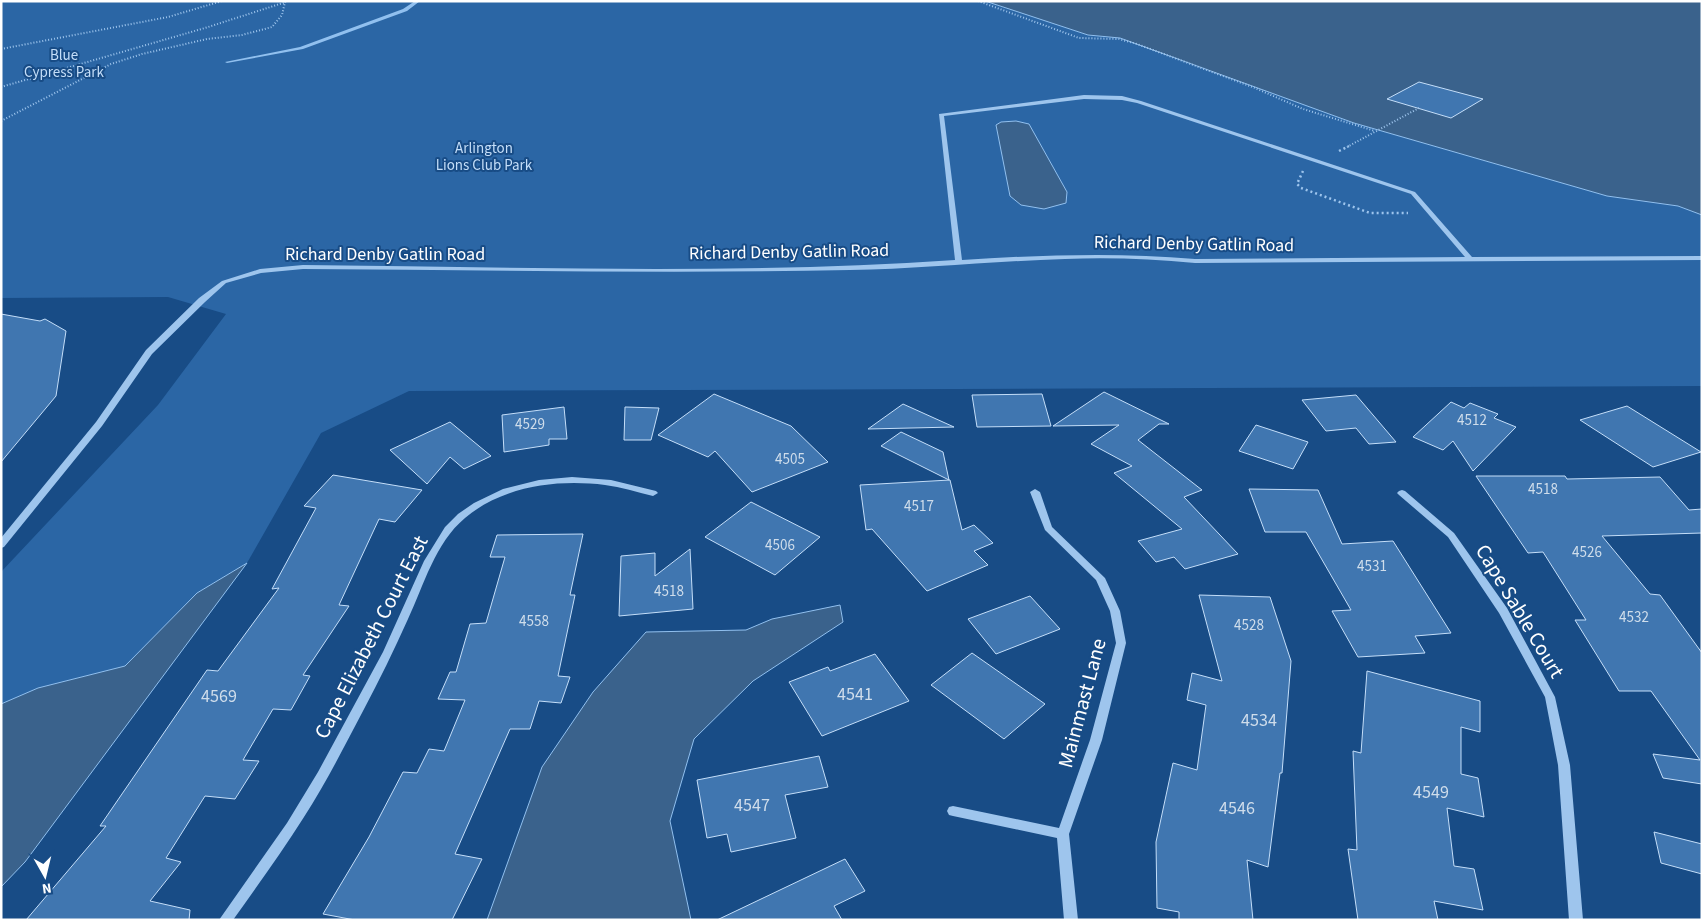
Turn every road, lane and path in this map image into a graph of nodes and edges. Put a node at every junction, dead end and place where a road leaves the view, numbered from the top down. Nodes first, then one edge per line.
1 (222, 1) edge
2 (978, 1) edge
3 (286, 2) edge
4 (1, 49) edge
5 (1, 88) edge
6 (1419, 108) dead end
7 (1, 121) edge
8 (1702, 258) edge
9 (1471, 260) junction
10 (959, 261) junction
11 (1035, 492) dead end
12 (653, 493) dead end
13 (1402, 493) dead end
14 (1, 545) edge
15 (953, 811) dead end
16 (1063, 834) junction
17 (225, 920) edge
18 (1071, 920) edge
19 (1576, 920) edge

1 - 4 path
2 - 6 path
3 - 5 path
3 - 7 path
8 - 9 street, Richard Denby Gatlin Road
9 - 10 street, Richard Denby Gatlin Road
9 - 10 street
10 - 14 street, Richard Denby Gatlin Road
11 - 16 street, Mainmast Lane
12 - 17 street, Cape Elizabeth Court East
13 - 19 street, Cape Sable Court
15 - 16 street
16 - 18 street, Mainmast Lane

